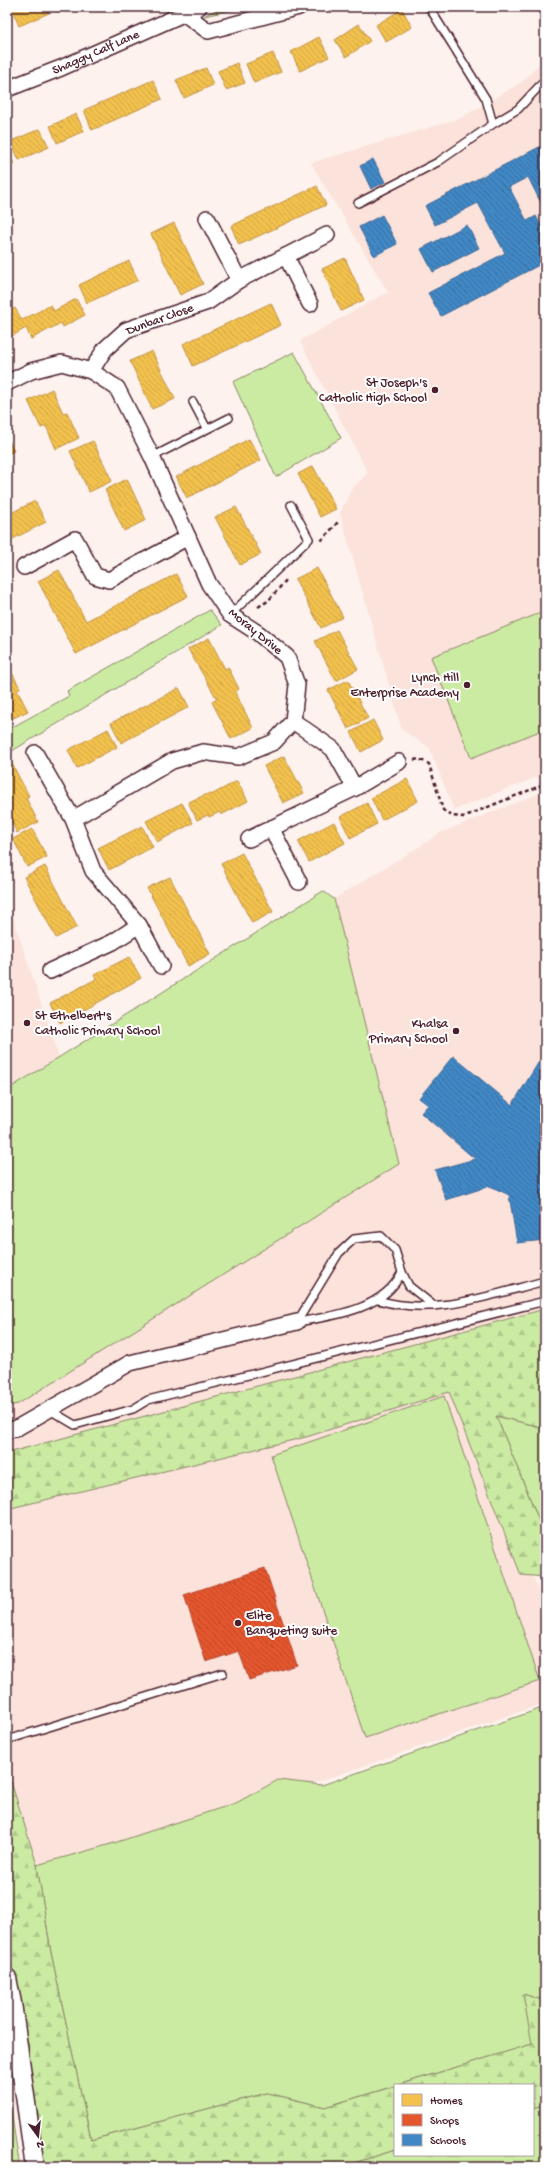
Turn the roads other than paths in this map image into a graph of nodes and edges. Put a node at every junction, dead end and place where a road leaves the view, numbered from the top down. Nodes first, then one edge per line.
1 (199, 7) edge
2 (299, 7) edge
3 (429, 7) edge
4 (185, 14) junction
5 (545, 80) edge
6 (7, 89) edge
7 (493, 124) junction
8 (358, 203) dead end
9 (207, 218) dead end
10 (327, 235) dead end
11 (286, 256) junction
12 (239, 280) junction
13 (310, 304) dead end
14 (91, 371) junction
15 (7, 384) edge
16 (193, 402) dead end
17 (229, 418) dead end
18 (207, 429) junction
19 (152, 457) junction
20 (291, 505) dead end
21 (188, 537) junction
22 (24, 567) dead end
23 (230, 615) junction
24 (292, 721) junction
25 (36, 753) dead end
26 (399, 762) road end
27 (354, 788) junction
28 (73, 819) junction
29 (271, 828) junction
30 (249, 839) dead end
31 (299, 882) dead end
32 (139, 925) junction
33 (161, 966) dead end
34 (50, 971) dead end
35 (402, 1272) junction
36 (545, 1280) edge
37 (378, 1300) junction
38 (545, 1300) edge
39 (434, 1306) junction
40 (297, 1322) junction
41 (48, 1409) junction
42 (7, 1430) edge
43 (223, 1673) dead end
44 (7, 1740) edge
45 (7, 1978) edge
46 (10, 2004) edge
47 (35, 2167) edge

1 - 4 street, Shaggy Calf Lane
2 - 4 street
3 - 7 lane
4 - 6 street, Shaggy Calf Lane
5 - 7 lane
7 - 8 lane
9 - 12 street
10 - 11 street, Dunbar Close
11 - 12 street, Dunbar Close
11 - 13 street
12 - 14 street, Dunbar Close
14 - 15 street, Moray Drive
14 - 19 street, Moray Drive
16 - 18 lane
17 - 18 lane
18 - 19 lane
19 - 21 street, Moray Drive
20 - 23 lane
21 - 22 street
21 - 23 street, Moray Drive
23 - 24 street, Moray Drive
24 - 27 street
24 - 28 street
25 - 28 street
26 - 27 street
27 - 29 street
28 - 32 street
29 - 30 street
29 - 31 street
32 - 33 street
32 - 34 street
35 - 37 lane
35 - 39 lane
35 - 40 lane
36 - 39 lane
37 - 39 lane
37 - 40 lane
38 - 41 lane
40 - 41 street
41 - 42 street
43 - 44 lane
45 - 46 street
46 - 47 street

